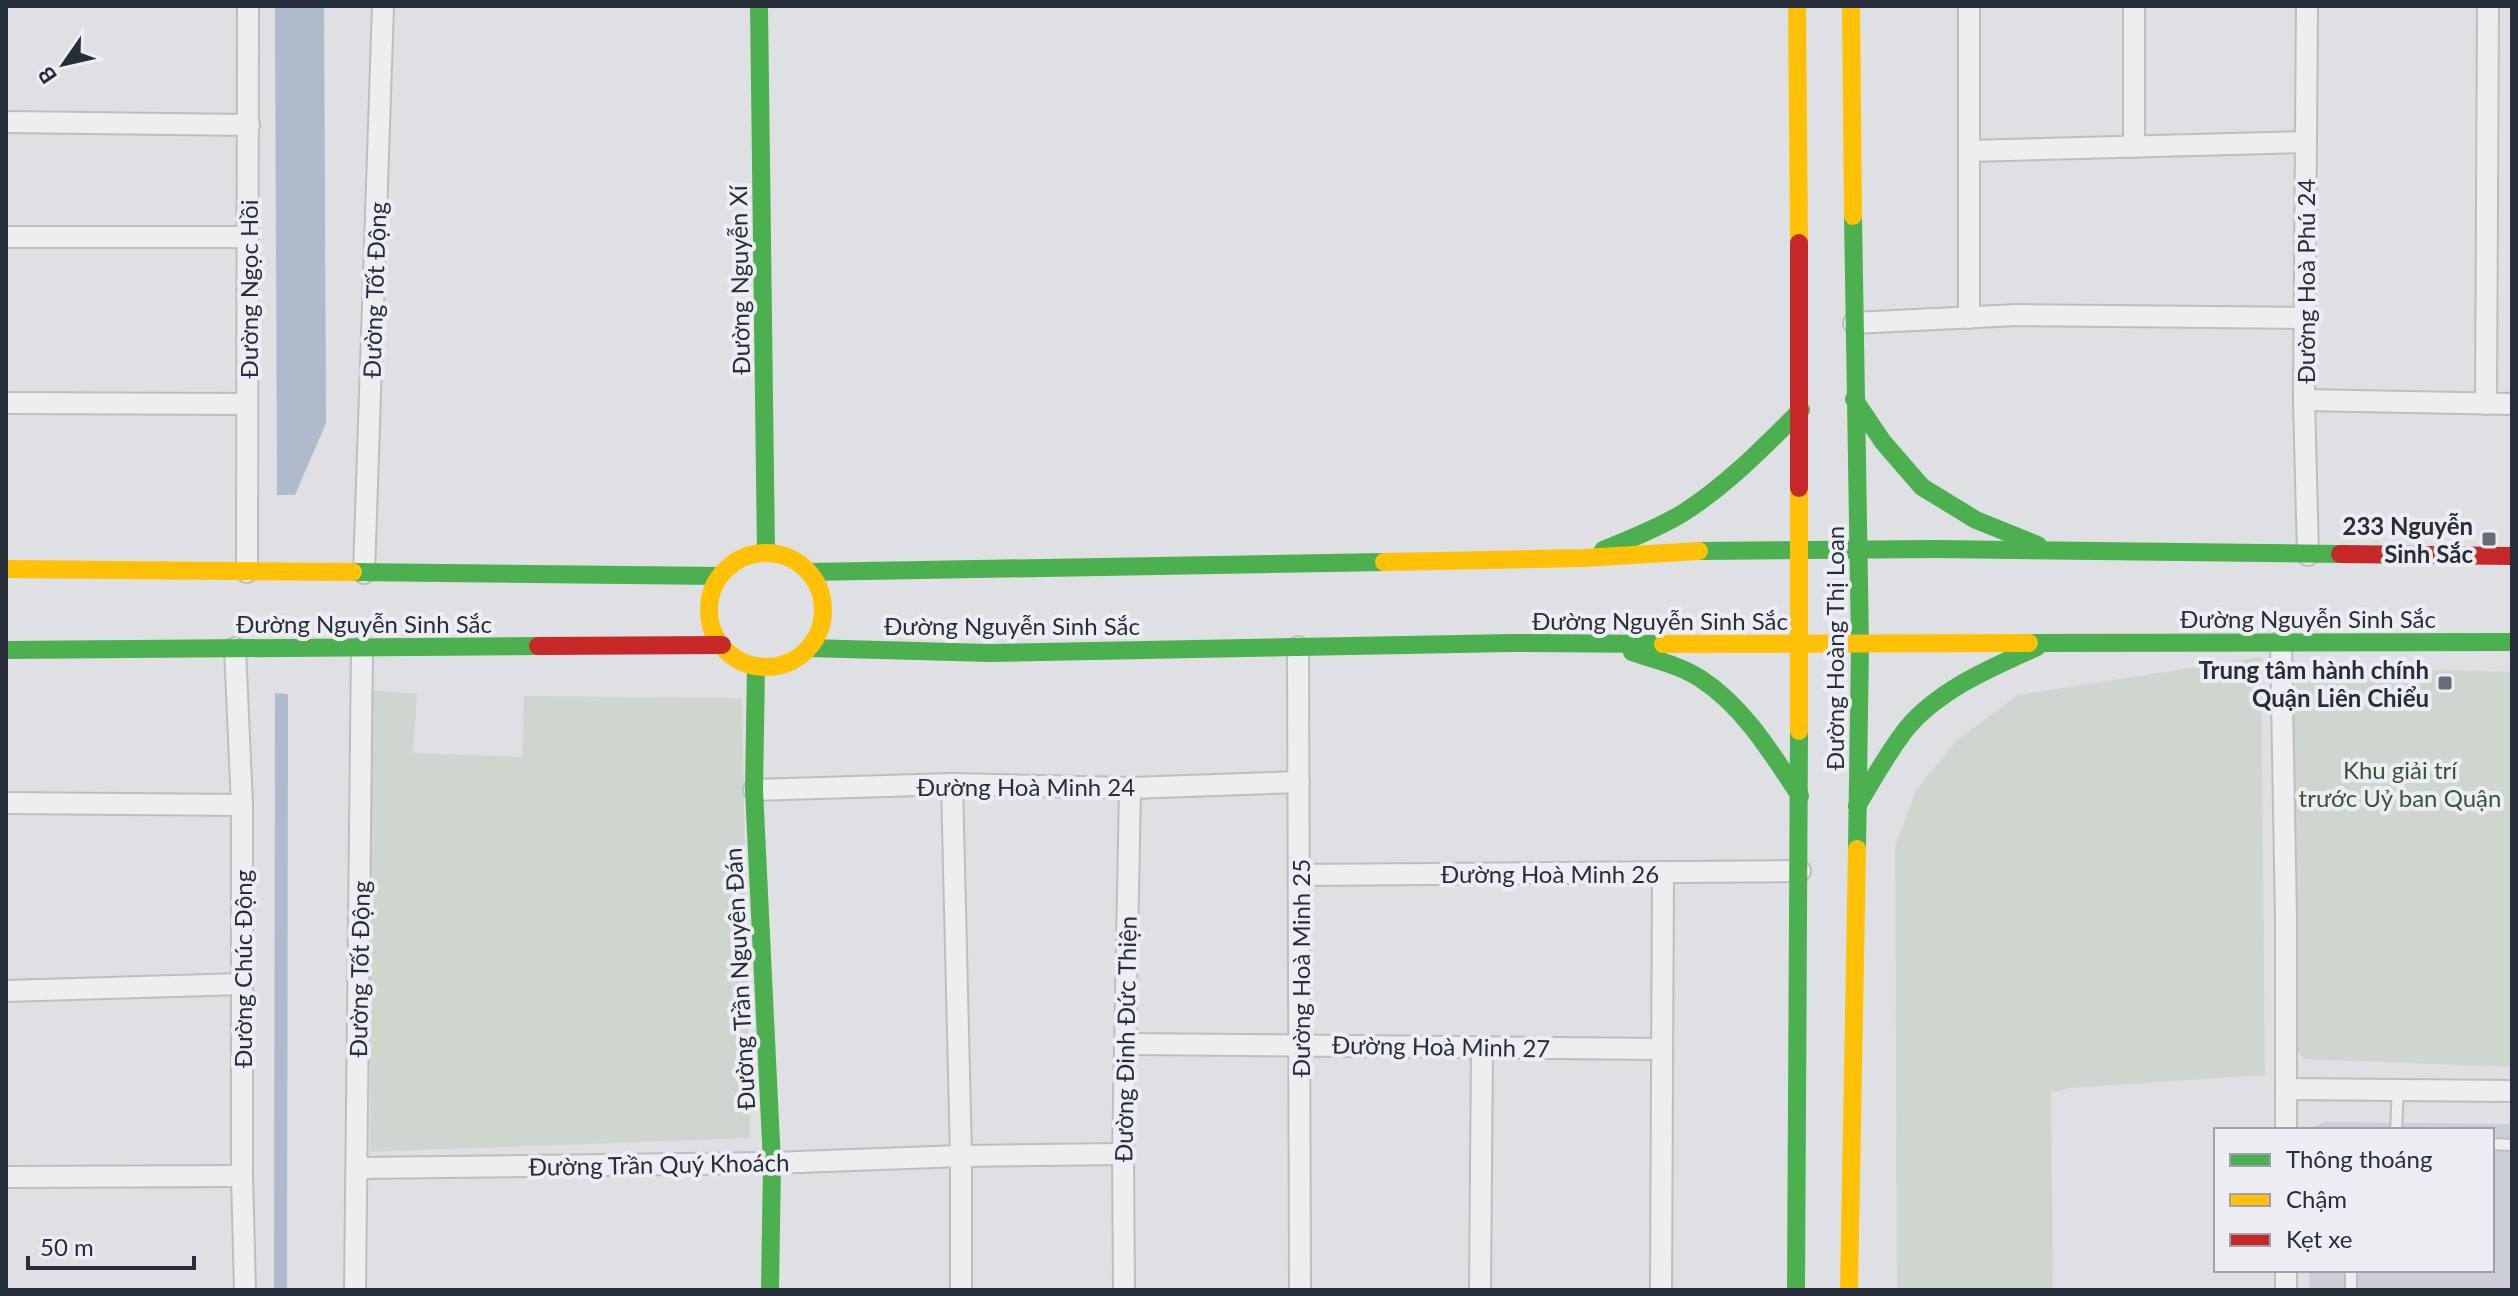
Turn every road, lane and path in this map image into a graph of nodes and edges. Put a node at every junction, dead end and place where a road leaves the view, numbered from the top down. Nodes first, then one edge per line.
1 (248, 6) edge
2 (383, 6) edge
3 (759, 6) edge
4 (1797, 6) edge
5 (1851, 6) edge
6 (1969, 6) edge
7 (2134, 6) edge
8 (2307, 6) edge
9 (2488, 6) edge
10 (6, 122) edge
11 (249, 125) junction
12 (2306, 142) junction
13 (2134, 147) junction
14 (1969, 151) junction
15 (6, 237) edge
16 (247, 237) junction
17 (1969, 318) junction
18 (2305, 318) junction
19 (1854, 323) junction
20 (1854, 399) junction
21 (2304, 400) junction
22 (6, 403) edge
23 (247, 404) junction
24 (2486, 404) junction
25 (2512, 404) edge
26 (1801, 410) junction
27 (1800, 549) junction
28 (1859, 549) junction
29 (2057, 552) junction
30 (766, 553) junction
31 (2308, 555) junction
32 (2512, 556) edge
33 (1584, 558) junction
34 (6, 569) edge
35 (247, 572) junction
36 (809, 572) junction
37 (364, 573) junction
38 (720, 576) junction
39 (2281, 641) junction
40 (2512, 642) edge
41 (1605, 644) junction
42 (2044, 644) junction
43 (722, 645) junction
44 (1799, 645) junction
45 (1860, 645) junction
46 (362, 647) junction
47 (1298, 647) junction
48 (235, 648) junction
49 (809, 648) junction
50 (6, 650) edge
51 (756, 666) junction
52 (1299, 782) junction
53 (952, 784) junction
54 (1130, 788) junction
55 (754, 790) junction
56 (1800, 796) junction
57 (6, 803) edge
58 (242, 805) junction
59 (1857, 806) junction
60 (1800, 871) junction
61 (1663, 872) junction
62 (1300, 875) junction
63 (242, 984) junction
64 (6, 991) edge
65 (1125, 1044) junction
66 (1300, 1044) junction
67 (1482, 1047) junction
68 (1662, 1049) junction
69 (2286, 1089) junction
70 (2398, 1090) junction
71 (2512, 1091) edge
72 (2286, 1128) edge
73 (2396, 1128) edge
74 (1123, 1154) junction
75 (961, 1156) junction
76 (772, 1163) junction
77 (357, 1168) junction
78 (242, 1176) junction
79 (6, 1177) edge
80 (245, 1290) edge
81 (355, 1290) edge
82 (770, 1290) edge
83 (961, 1290) edge
84 (1124, 1290) edge
85 (1300, 1290) edge
86 (1480, 1290) edge
87 (1661, 1290) edge
88 (1796, 1290) edge
89 (1849, 1290) edge

1 - 11 street, Đường Ngọc Hồi
2 - 37 street, Đường Tốt Động
3 - 30 main road, Đường Nguyễn Xí
4 - 26 main road, Đường Hoàng Thị Loan
5 - 19 main road, Đường Hoàng Thị Loan
6 - 14 street
7 - 13 street
8 - 12 street, Đường Hoà Phú 24
9 - 24 street
10 - 11 street
11 - 16 street, Đường Ngọc Hồi
12 - 13 street
12 - 18 street, Đường Hoà Phú 24
13 - 14 street
14 - 17 street
15 - 16 street
16 - 23 street, Đường Ngọc Hồi
17 - 18 street
17 - 19 street
18 - 21 street, Đường Hoà Phú 24
19 - 20 main road, Đường Hoàng Thị Loan
20 - 28 main road, Đường Hoàng Thị Loan
20 - 29 main road
21 - 24 street
21 - 31 street, Đường Hoà Phú 24
22 - 23 street
23 - 35 street, Đường Ngọc Hồi
24 - 25 street
26 - 27 main road, Đường Hoàng Thị Loan
26 - 33 main road
27 - 28 main road
27 - 33 main road
27 - 44 main road, Đường Hoàng Thị Loan
28 - 29 main road
28 - 45 main road, Đường Hoàng Thị Loan
29 - 31 main road
30 - 36 main road
30 - 38 main road
31 - 32 main road
33 - 36 main road
34 - 35 main road, Đường Nguyễn Sinh Sắc
35 - 37 main road, Đường Nguyễn Sinh Sắc
36 - 49 main road
37 - 38 main road, Đường Nguyễn Sinh Sắc
38 - 43 main road
39 - 40 main road, Đường Nguyễn Sinh Sắc
39 - 42 main road, Đường Nguyễn Sinh Sắc
39 - 69 street
41 - 44 main road, Đường Nguyễn Sinh Sắc
41 - 47 main road, Đường Nguyễn Sinh Sắc
41 - 56 main road
42 - 45 main road, Đường Nguyễn Sinh Sắc
42 - 59 main road
43 - 46 main road, Đường Nguyễn Sinh Sắc
43 - 51 main road
44 - 45 main road, Đường Nguyễn Sinh Sắc
44 - 56 main road, Đường Hoàng Thị Loan
45 - 59 main road, Đường Hoàng Thị Loan
46 - 48 main road, Đường Nguyễn Sinh Sắc
46 - 77 street, Đường Tốt Động
47 - 49 main road, Đường Nguyễn Sinh Sắc
47 - 52 street, Đường Hoà Minh 25
48 - 50 main road, Đường Nguyễn Sinh Sắc
48 - 58 street, Đường Chúc Động
49 - 51 main road
51 - 55 main road, Đường Trần Nguyên Đán
52 - 54 street, Đường Hoà Minh 24
52 - 62 street, Đường Hoà Minh 25
53 - 54 street, Đường Hoà Minh 24
53 - 55 street, Đường Hoà Minh 24
53 - 75 street
54 - 65 street, Đường Đinh Đức Thiện
55 - 76 main road, Đường Trần Nguyên Đán
56 - 60 main road, Đường Hoàng Thị Loan
57 - 58 street
58 - 63 street, Đường Chúc Động
59 - 89 main road, Đường Hoàng Thị Loan
60 - 61 street, Đường Hoà Minh 26
60 - 88 main road, Đường Hoàng Thị Loan
61 - 62 street, Đường Hoà Minh 26
61 - 68 street
62 - 66 street, Đường Hoà Minh 25
63 - 64 street
63 - 78 street, Đường Chúc Động
65 - 66 street, Đường Hoà Minh 27
65 - 74 street, Đường Đinh Đức Thiện
66 - 67 street, Đường Hoà Minh 27
66 - 85 street, Đường Hoà Minh 25
67 - 68 street, Đường Hoà Minh 27
67 - 86 street
68 - 87 street
69 - 70 street
69 - 72 street
70 - 71 street
70 - 73 lane
74 - 75 street, Đường Trần Quý Khoách
74 - 84 street, Đường Đinh Đức Thiện
75 - 76 street, Đường Trần Quý Khoách
75 - 83 street
76 - 77 street, Đường Trần Quý Khoách
76 - 82 main road, Đường Trần Nguyên Đán
77 - 81 street, Đường Tốt Động
78 - 79 street
78 - 80 street, Đường Chúc Động

